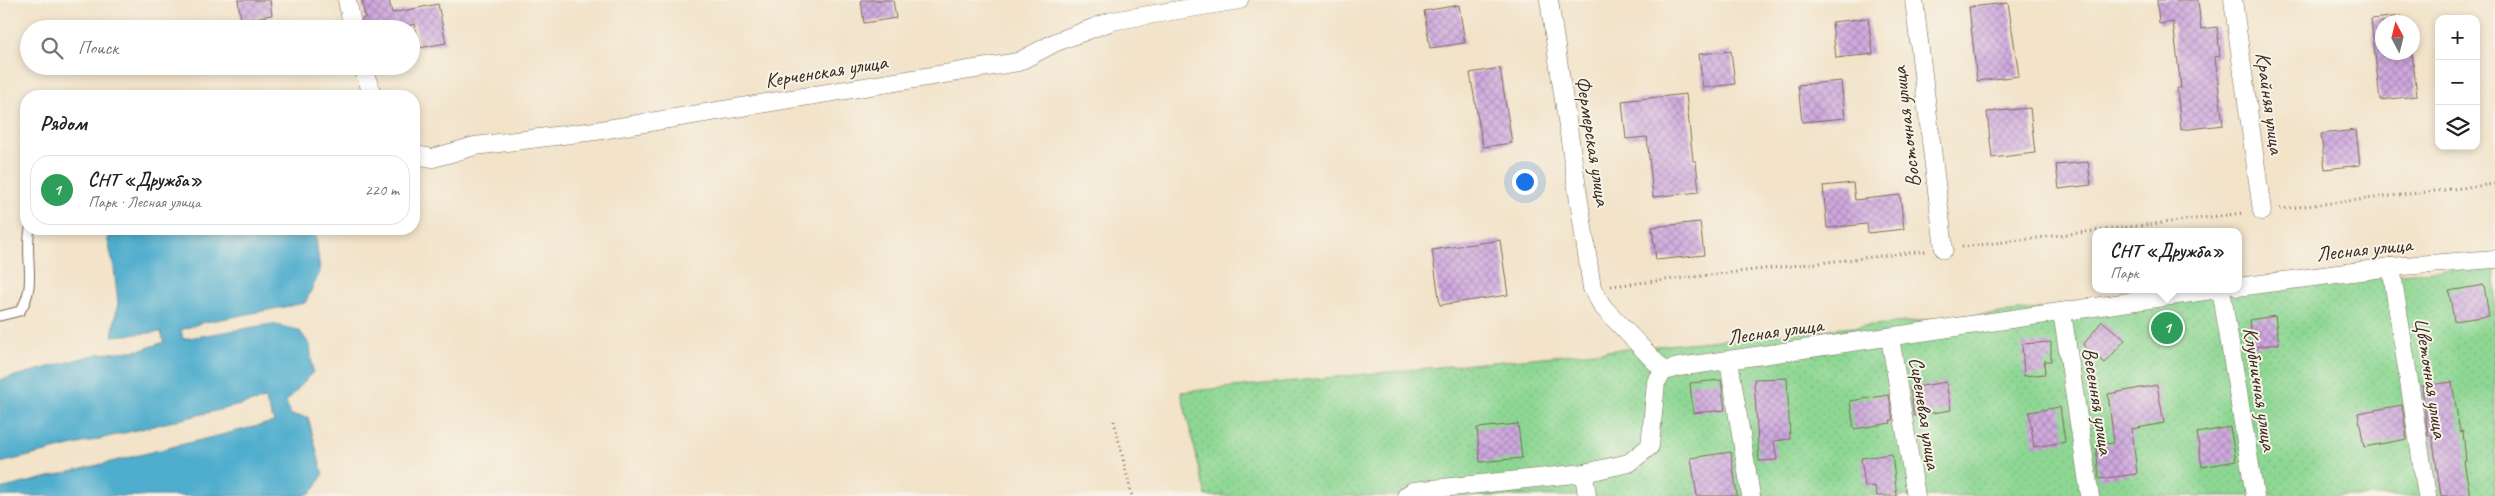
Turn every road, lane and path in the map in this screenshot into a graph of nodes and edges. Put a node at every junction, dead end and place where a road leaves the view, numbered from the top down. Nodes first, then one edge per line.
1 (347, 0) edge
2 (1239, 0) edge
3 (1549, 0) edge
4 (1914, 0) edge
5 (2233, 0) edge
6 (351, 20) edge
7 (365, 75) edge
8 (371, 90) edge
9 (420, 156) edge
10 (2495, 184) edge
11 (2262, 211) junction
12 (2120, 228) edge
13 (2092, 231) edge
14 (30, 235) edge
15 (1944, 249) junction
16 (2495, 259) edge
17 (2391, 267) junction
18 (2242, 286) edge
19 (1592, 288) junction
20 (2193, 293) edge
21 (2221, 293) edge
22 (2062, 312) junction
23 (0, 316) edge
24 (1890, 337) junction
25 (1730, 361) junction
26 (1664, 371) junction
27 (1114, 420) dead end
28 (1584, 473) junction
29 (1132, 496) edge
30 (1406, 496) edge
31 (1587, 496) edge
32 (1751, 496) edge
33 (1916, 496) edge
34 (2090, 496) edge
35 (2254, 496) edge
36 (2427, 496) edge

1 - 6 street
2 - 9 street, Керченская улица
3 - 19 street, Фермерская улица
4 - 15 street, Восточная улица
5 - 11 street, Крайняя улица
7 - 8 street
10 - 11 path
11 - 12 path
13 - 15 path
14 - 23 lane
15 - 19 path
16 - 17 street, Лесная улица
17 - 18 street, Лесная улица
17 - 36 street, Цветочная улица
19 - 26 street
20 - 22 street, Лесная улица
21 - 35 street, Клубничная улица
22 - 24 street, Лесная улица
22 - 34 street, Весенняя улица
24 - 25 street, Лесная улица
24 - 33 street, Сиреневая улица
25 - 26 street, Лесная улица
25 - 32 street
26 - 28 street
27 - 29 path
28 - 30 street
28 - 31 street

